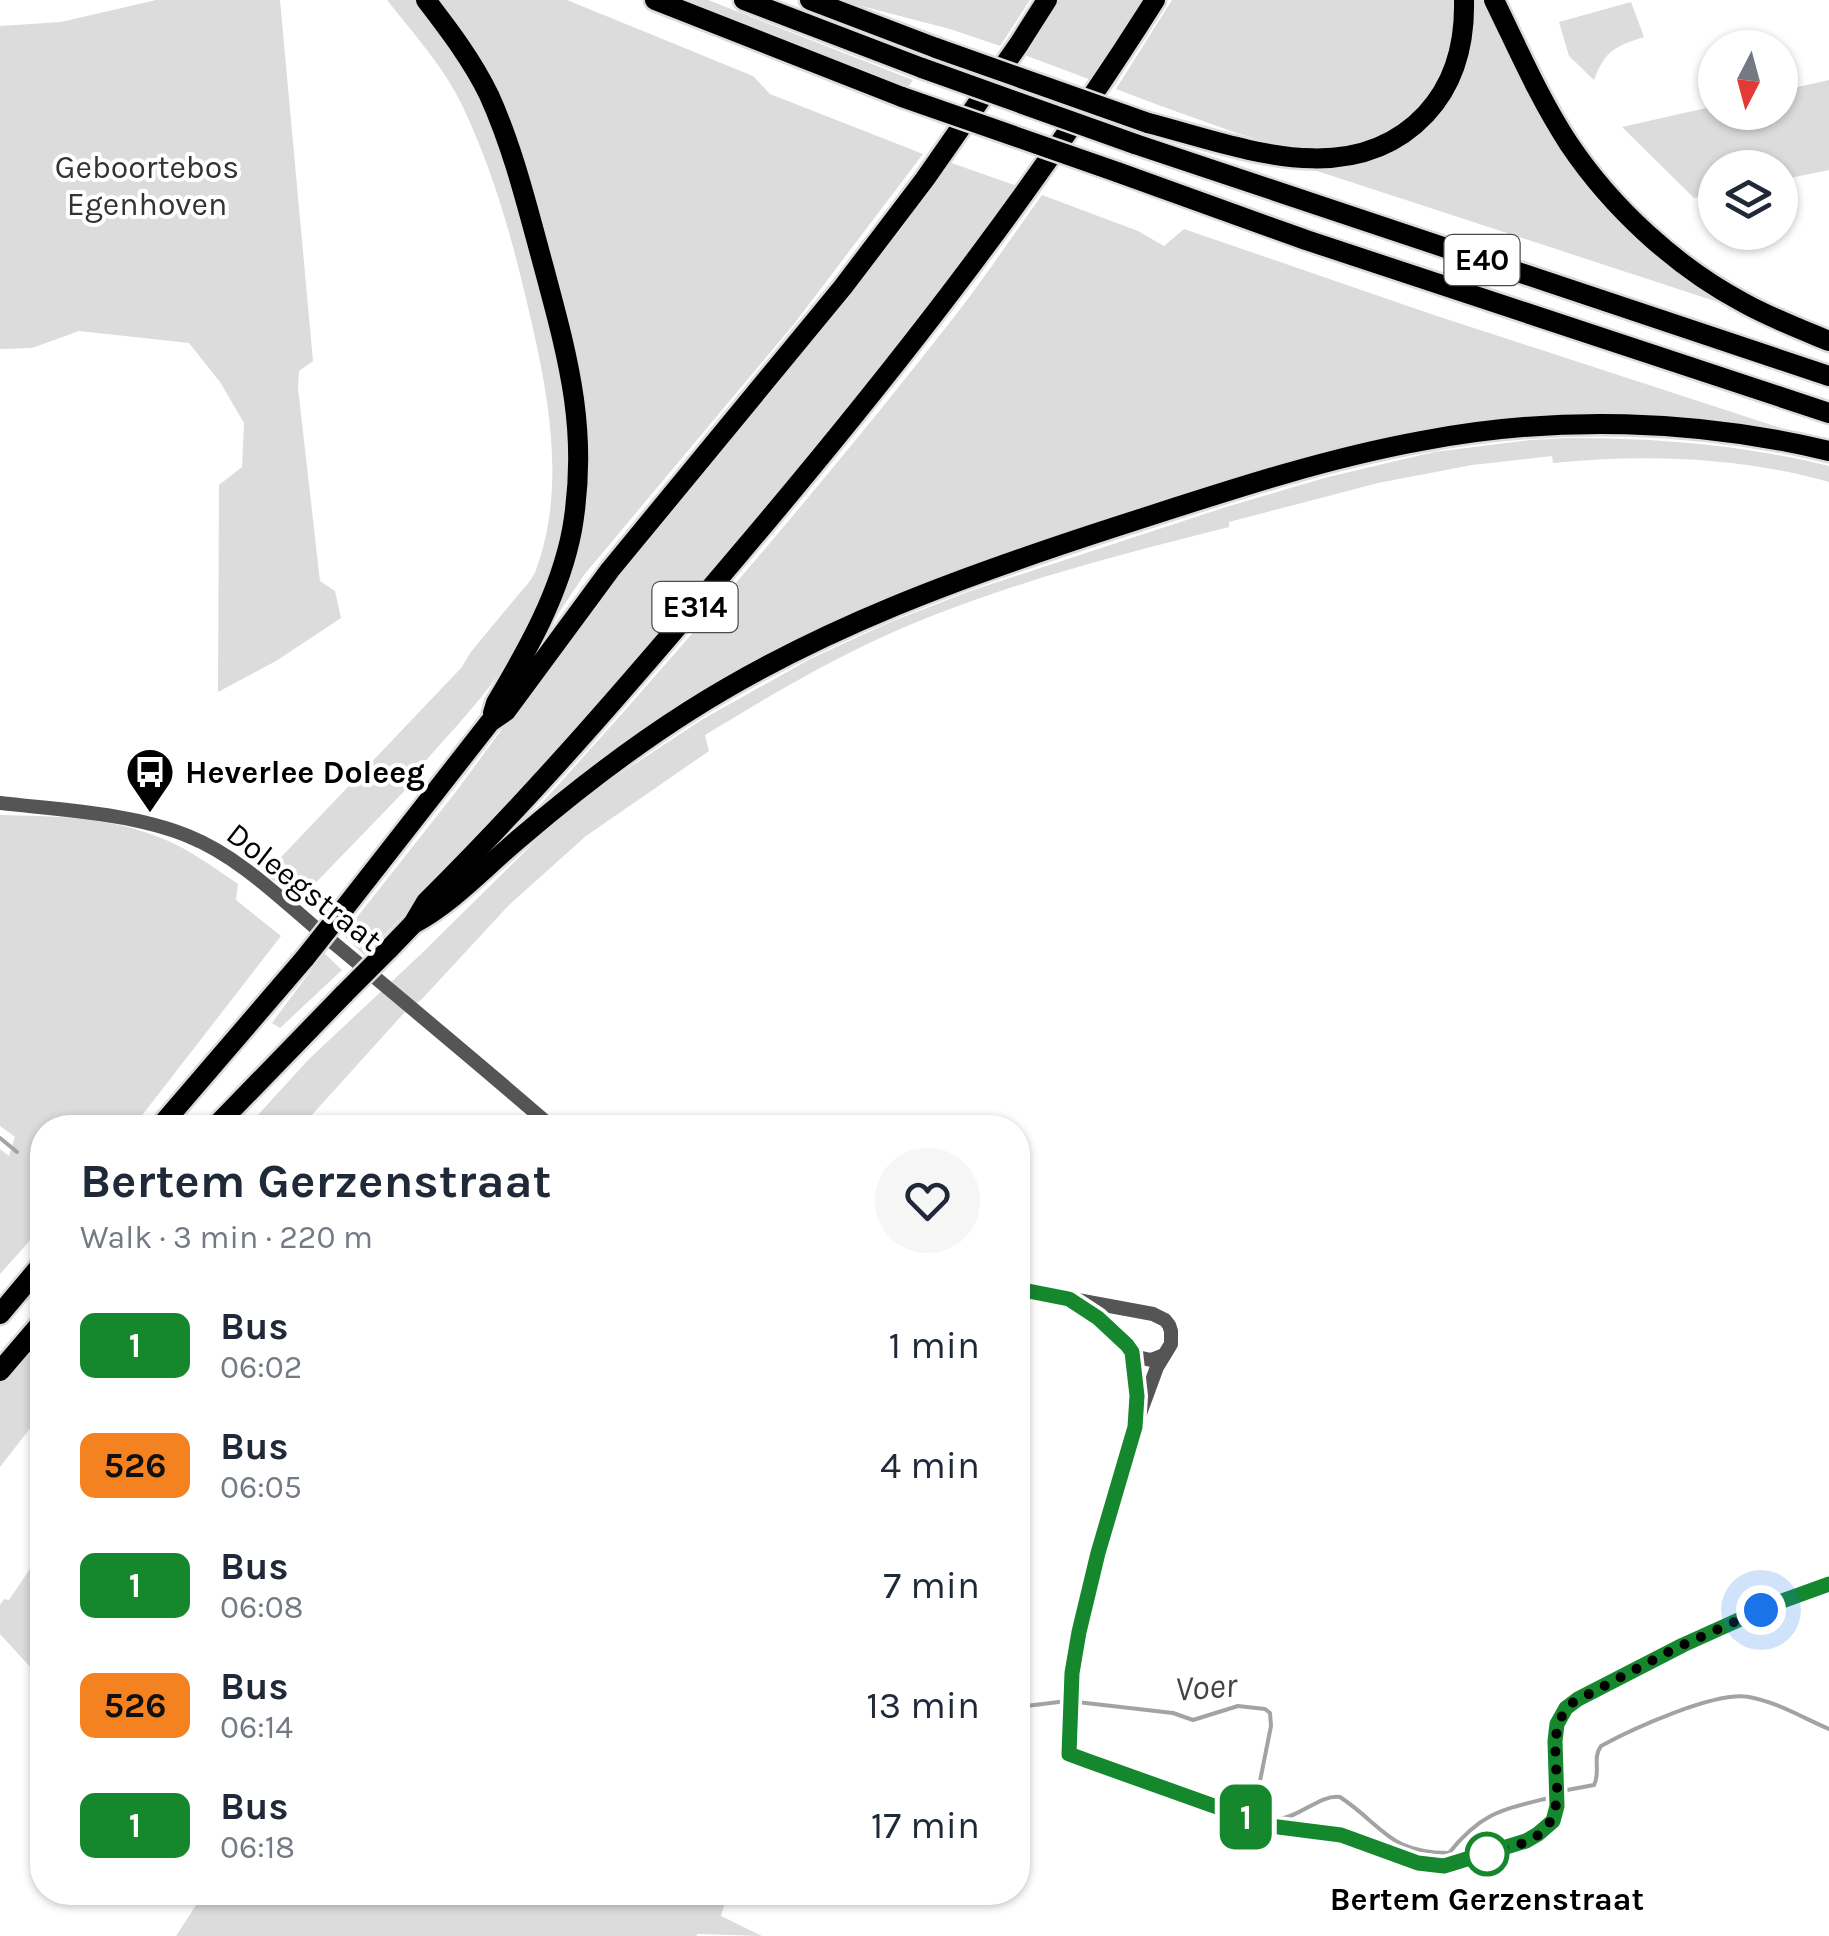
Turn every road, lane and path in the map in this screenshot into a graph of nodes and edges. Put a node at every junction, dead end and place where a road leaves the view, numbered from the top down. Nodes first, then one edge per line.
1 (426, 0) edge
2 (655, 0) edge
3 (744, 0) edge
4 (810, 0) edge
5 (1047, 0) edge
6 (1155, 0) edge
7 (1464, 0) edge
8 (1494, 0) edge
9 (1829, 340) edge
10 (1829, 376) edge
11 (1829, 414) edge
12 (1829, 450) edge
13 (490, 722) junction
14 (0, 802) edge
15 (413, 924) junction
16 (171, 1115) edge
17 (227, 1115) edge
18 (538, 1115) edge
19 (30, 1278) edge
20 (1030, 1291) edge
21 (1069, 1299) junction
22 (0, 1314) edge
23 (1146, 1314) junction
24 (30, 1336) edge
25 (1129, 1349) junction
26 (1164, 1355) junction
27 (0, 1371) edge
28 (1135, 1427) junction
29 (1829, 1584) edge

1 - 13 highway
2 - 11 highway, E40, bridge
3 - 10 highway, E40, bridge
4 - 7 highway, bridge
5 - 13 highway, E314
6 - 15 highway, E314
8 - 9 highway
12 - 15 highway
13 - 16 highway, E314, bridge
14 - 18 street, Doleegstraat
15 - 17 highway, E314, bridge
19 - 22 highway
20 - 21 street
21 - 23 street
21 - 25 street
23 - 25 street
23 - 26 street
24 - 27 highway
25 - 26 street
25 - 28 street
26 - 28 street
28 - 29 street

